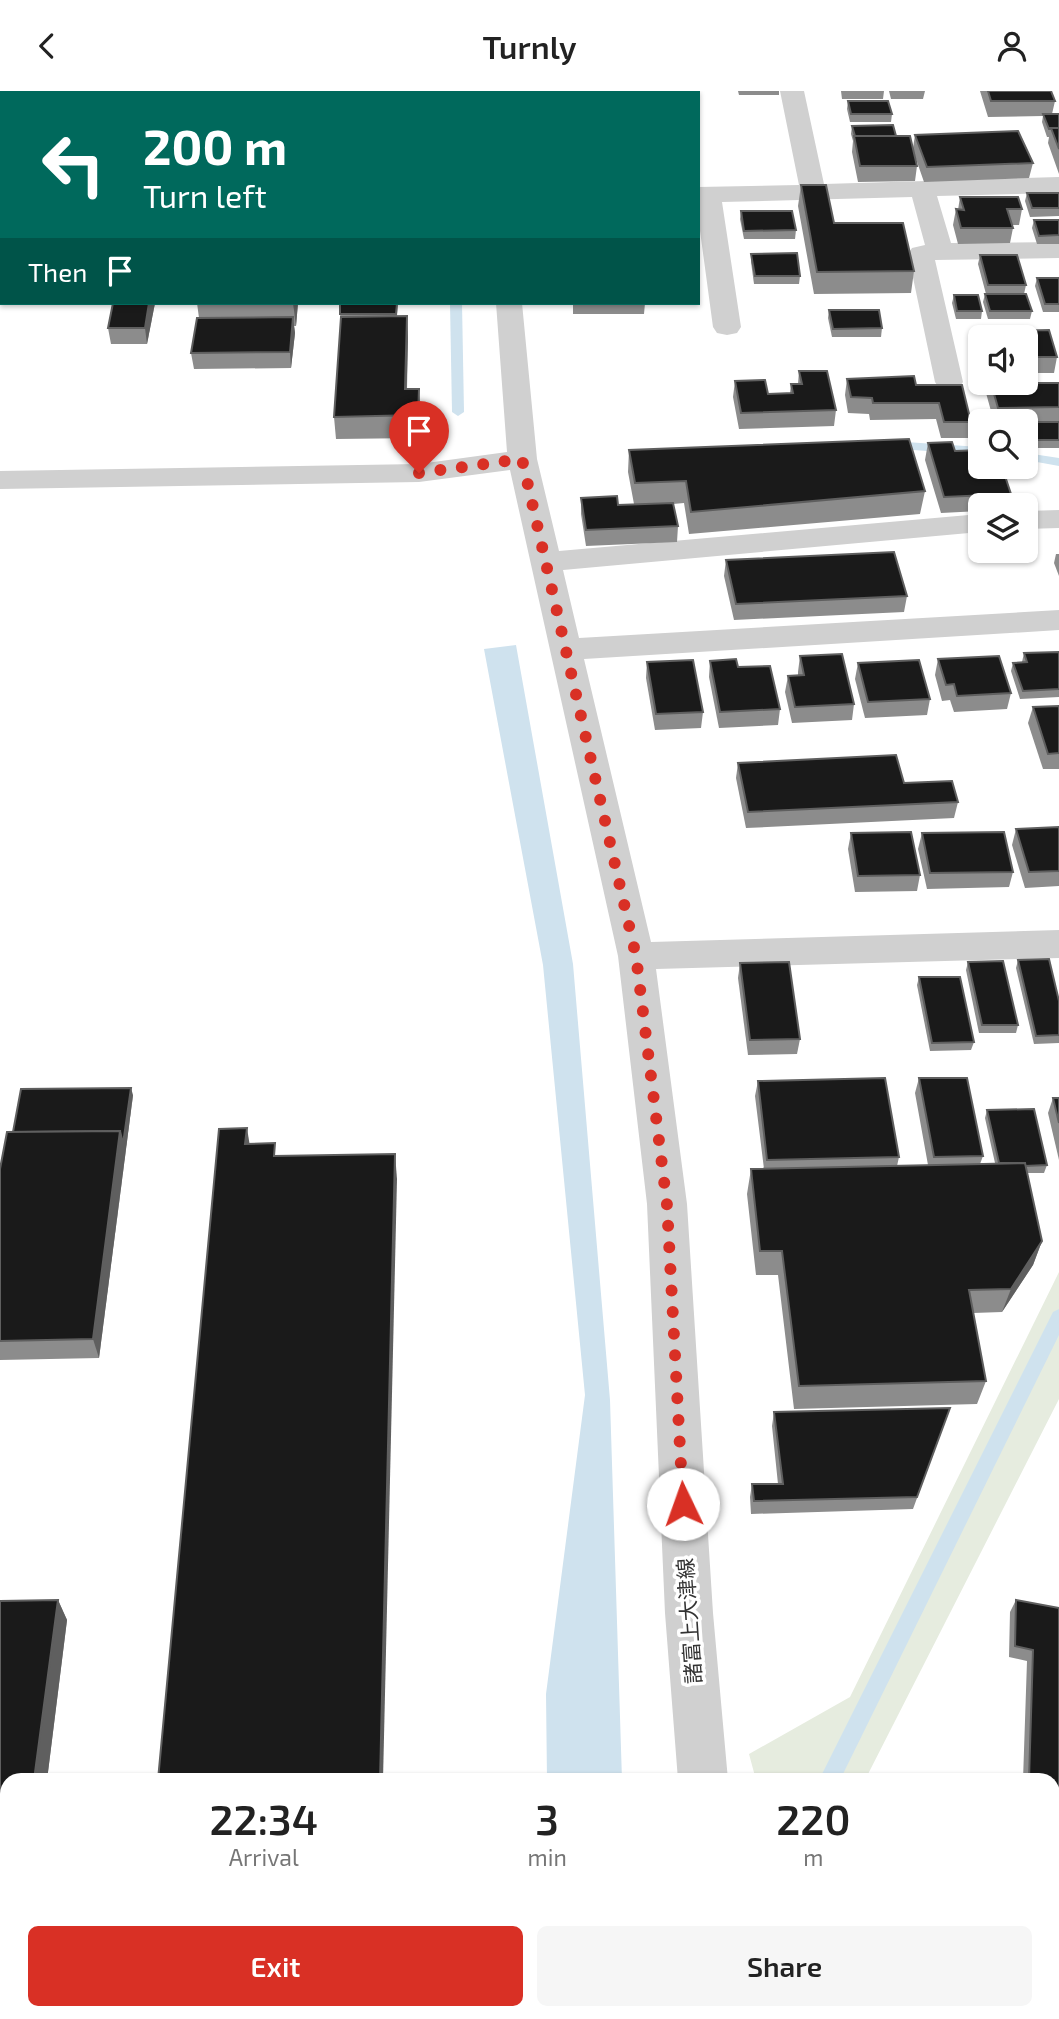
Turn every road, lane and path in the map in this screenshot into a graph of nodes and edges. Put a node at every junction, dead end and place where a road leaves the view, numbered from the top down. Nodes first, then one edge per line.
1 (792, 91) edge
2 (1059, 185) edge
3 (922, 189) junction
4 (813, 192) junction
5 (703, 195) edge
6 (1059, 250) edge
7 (940, 251) junction
8 (509, 305) edge
9 (727, 327) dead end
10 (949, 382) edge
11 (522, 459) junction
12 (0, 480) edge
13 (1059, 519) edge
14 (1038, 520) edge
15 (968, 524) edge
16 (547, 562) junction
17 (1059, 620) edge
18 (567, 649) junction
19 (1059, 944) edge
20 (636, 956) junction
21 (702, 1773) edge

1 - 4 street
2 - 3 street
3 - 4 street
3 - 7 street
4 - 5 street
5 - 9 street
6 - 7 street
7 - 10 street
8 - 11 street, 諸富上大津線
11 - 12 street
11 - 16 street, 諸富上大津線
13 - 14 street
15 - 16 street
16 - 18 street, 諸富上大津線
17 - 18 street
18 - 20 street, 諸富上大津線
19 - 20 street
20 - 21 street, 諸富上大津線

